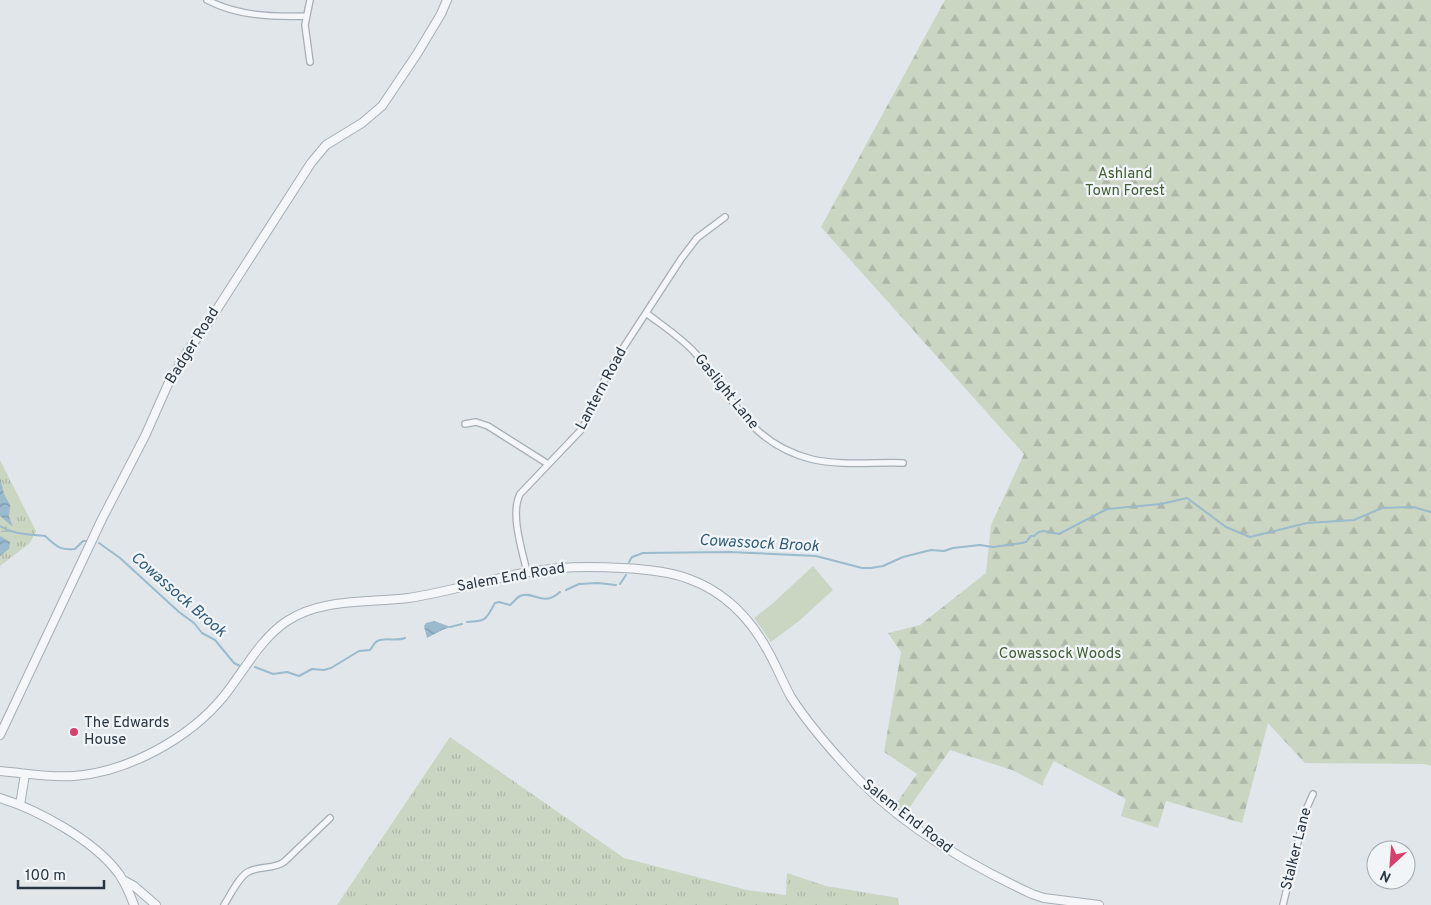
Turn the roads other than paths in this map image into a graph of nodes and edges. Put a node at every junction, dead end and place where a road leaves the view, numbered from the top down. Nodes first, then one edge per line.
1 (207, 0) edge
2 (310, 0) edge
3 (447, 0) edge
4 (306, 16) junction
5 (310, 62) dead end
6 (726, 217) dead end
7 (646, 313) junction
8 (465, 424) dead end
9 (903, 463) dead end
10 (548, 464) junction
11 (526, 572) junction
12 (0, 735) edge
13 (0, 771) edge
14 (26, 774) junction
15 (1313, 794) dead end
16 (0, 798) edge
17 (20, 804) junction
18 (330, 818) dead end
19 (123, 880) junction
20 (134, 905) edge
21 (156, 905) edge
22 (224, 905) edge
23 (1099, 905) edge
24 (1283, 905) edge

1 - 4 street
2 - 4 street
3 - 12 street, Badger Road
4 - 5 street
6 - 7 street, Lantern Road
7 - 9 street, Gaslight Lane
7 - 10 street, Lantern Road
8 - 10 street
10 - 11 street, Lantern Road
11 - 14 street, Salem End Road
11 - 23 street, Salem End Road
13 - 14 street, Salem End Road
14 - 17 street
15 - 24 street, Stalker Lane
16 - 17 street
17 - 19 street
18 - 22 street
19 - 20 street
19 - 21 street

